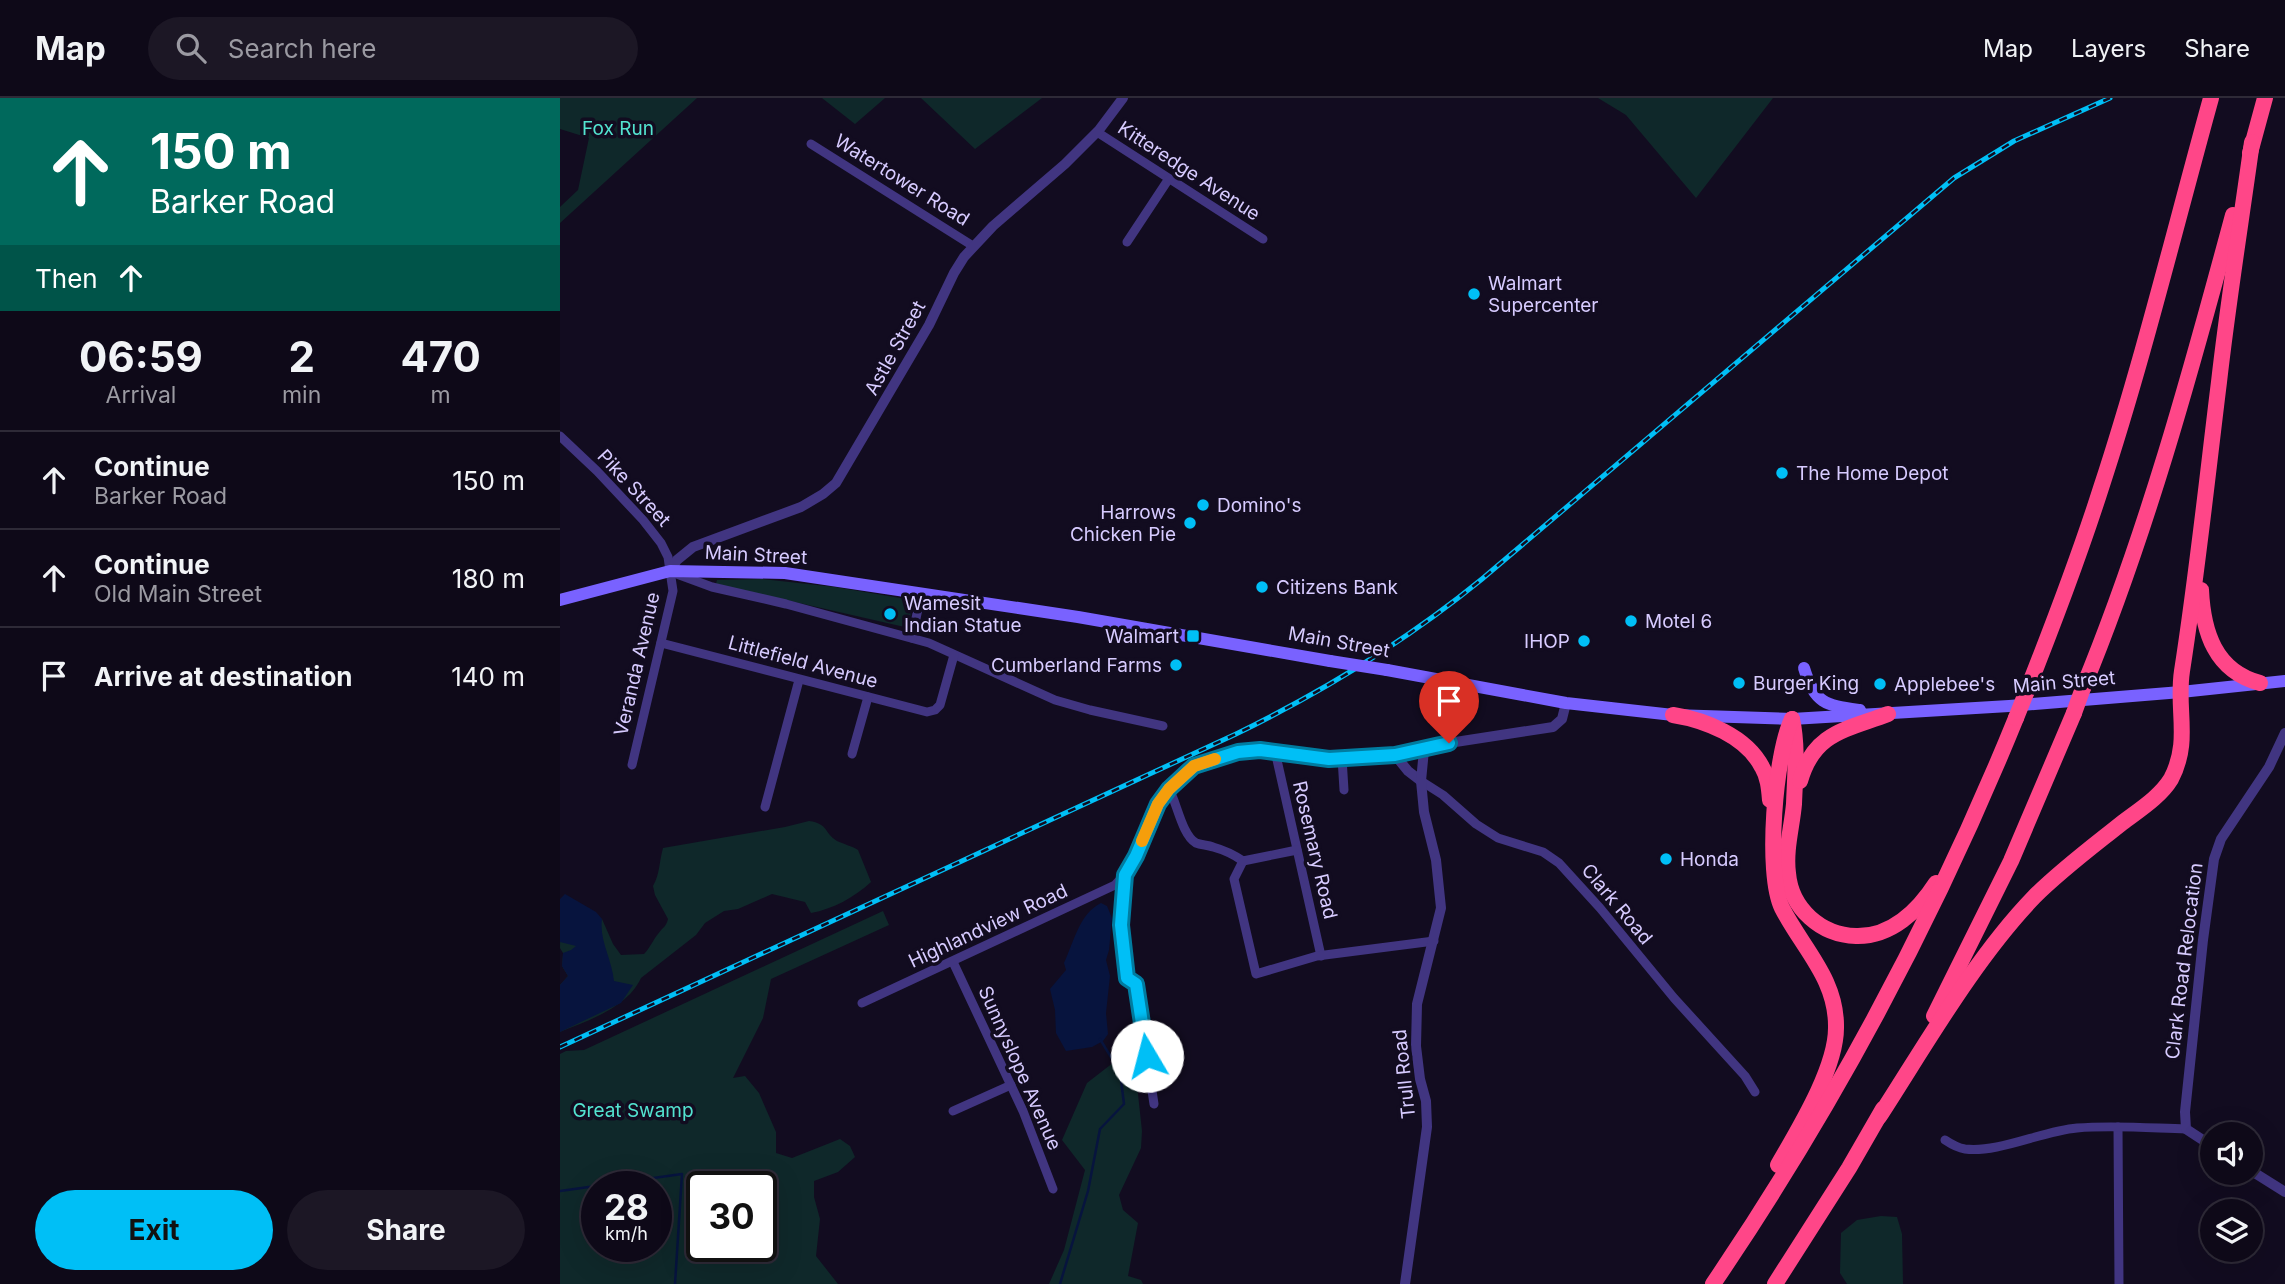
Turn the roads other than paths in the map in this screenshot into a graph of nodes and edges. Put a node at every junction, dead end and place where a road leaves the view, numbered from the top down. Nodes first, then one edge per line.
1 (1123, 98) edge
2 (2211, 98) edge
3 (2265, 98) edge
4 (1097, 132) junction
5 (2252, 142) junction
6 (811, 144) dead end
7 (1168, 180) junction
8 (1263, 239) dead end
9 (1128, 242) dead end
10 (973, 246) junction
11 (560, 436) edge
12 (2199, 550) junction
13 (670, 571) junction
14 (920, 594) junction
15 (560, 600) edge
16 (912, 638) junction
17 (661, 643) junction
18 (954, 655) junction
19 (1804, 668) dead end
20 (799, 680) junction
21 (2285, 681) edge
22 (2260, 683) junction
23 (2181, 692) junction
24 (868, 698) junction
25 (1566, 703) junction
26 (1888, 714) junction
27 (1673, 715) junction
28 (1792, 719) junction
29 (1163, 726) dead end
30 (2285, 733) edge
31 (1424, 750) junction
32 (1275, 751) junction
33 (852, 754) dead end
34 (1395, 755) junction
35 (1342, 758) junction
36 (632, 765) dead end
37 (1421, 780) junction
38 (1169, 789) junction
39 (1344, 790) dead end
40 (765, 807) dead end
41 (1794, 807) junction
42 (1773, 823) junction
43 (1969, 831) junction
44 (1297, 850) junction
45 (1243, 861) junction
46 (1125, 875) junction
47 (1434, 941) junction
48 (1321, 956) junction
49 (953, 962) junction
50 (862, 1003) dead end
51 (1011, 1085) junction
52 (1755, 1092) dead end
53 (1154, 1104) dead end
54 (953, 1111) dead end
55 (1879, 1117) junction
56 (2118, 1127) junction
57 (2186, 1129) junction
58 (2200, 1138) edge
59 (1945, 1140) dead end
60 (2263, 1178) edge
61 (1053, 1189) dead end
62 (2285, 1192) edge
63 (1405, 1284) edge
64 (1711, 1284) edge
65 (1775, 1284) edge
66 (2119, 1284) edge

1 - 4 street, Astle Street
2 - 43 highway, bridge
3 - 5 highway
4 - 7 street, Kitteredge Avenue
4 - 10 street, Astle Street
5 - 12 highway
5 - 55 highway, bridge
6 - 10 street, Watertower Road
7 - 8 street, Kitteredge Avenue
7 - 9 street
10 - 13 street, Astle Street
11 - 13 street, Pike Street
12 - 22 highway
12 - 23 highway
13 - 14 main road, Main Street
13 - 15 main road, Main Street
13 - 16 street
13 - 17 street, Veranda Avenue
14 - 16 street
14 - 25 main road, Main Street, bridge
16 - 18 street
17 - 20 street, Littlefield Avenue
17 - 36 street, Veranda Avenue
18 - 24 street, Littlefield Avenue
18 - 29 street
19 - 26 main road
20 - 24 street, Littlefield Avenue
20 - 40 street
21 - 22 main road, Main Street
22 - 23 main road, Main Street
23 - 26 main road, Main Street
23 - 55 highway
24 - 33 street
25 - 27 main road, Main Street
25 - 31 street
26 - 28 main road, Main Street
26 - 41 highway
27 - 28 main road, Main Street
27 - 42 highway
28 - 41 highway
28 - 42 highway
30 - 57 street, Clark Road Relocation
31 - 34 street
31 - 37 street, Trull Road
32 - 35 street
32 - 38 street
32 - 44 street, Rosemary Road
34 - 35 street
34 - 37 street
35 - 39 street
37 - 47 street, Trull Road
37 - 52 street, Clark Road
38 - 45 street
38 - 46 street
41 - 43 highway
42 - 64 highway
43 - 64 highway
44 - 45 street
44 - 48 street, Rosemary Road
45 - 48 street
46 - 49 street, Highlandview Road
46 - 53 street
47 - 48 street
47 - 63 street, Trull Road
49 - 50 street, Highlandview Road
49 - 51 street, Sunnyslope Avenue
51 - 54 street
51 - 61 street, Sunnyslope Avenue
55 - 65 highway
56 - 57 street
56 - 59 street
56 - 66 street
57 - 58 street
60 - 62 street

